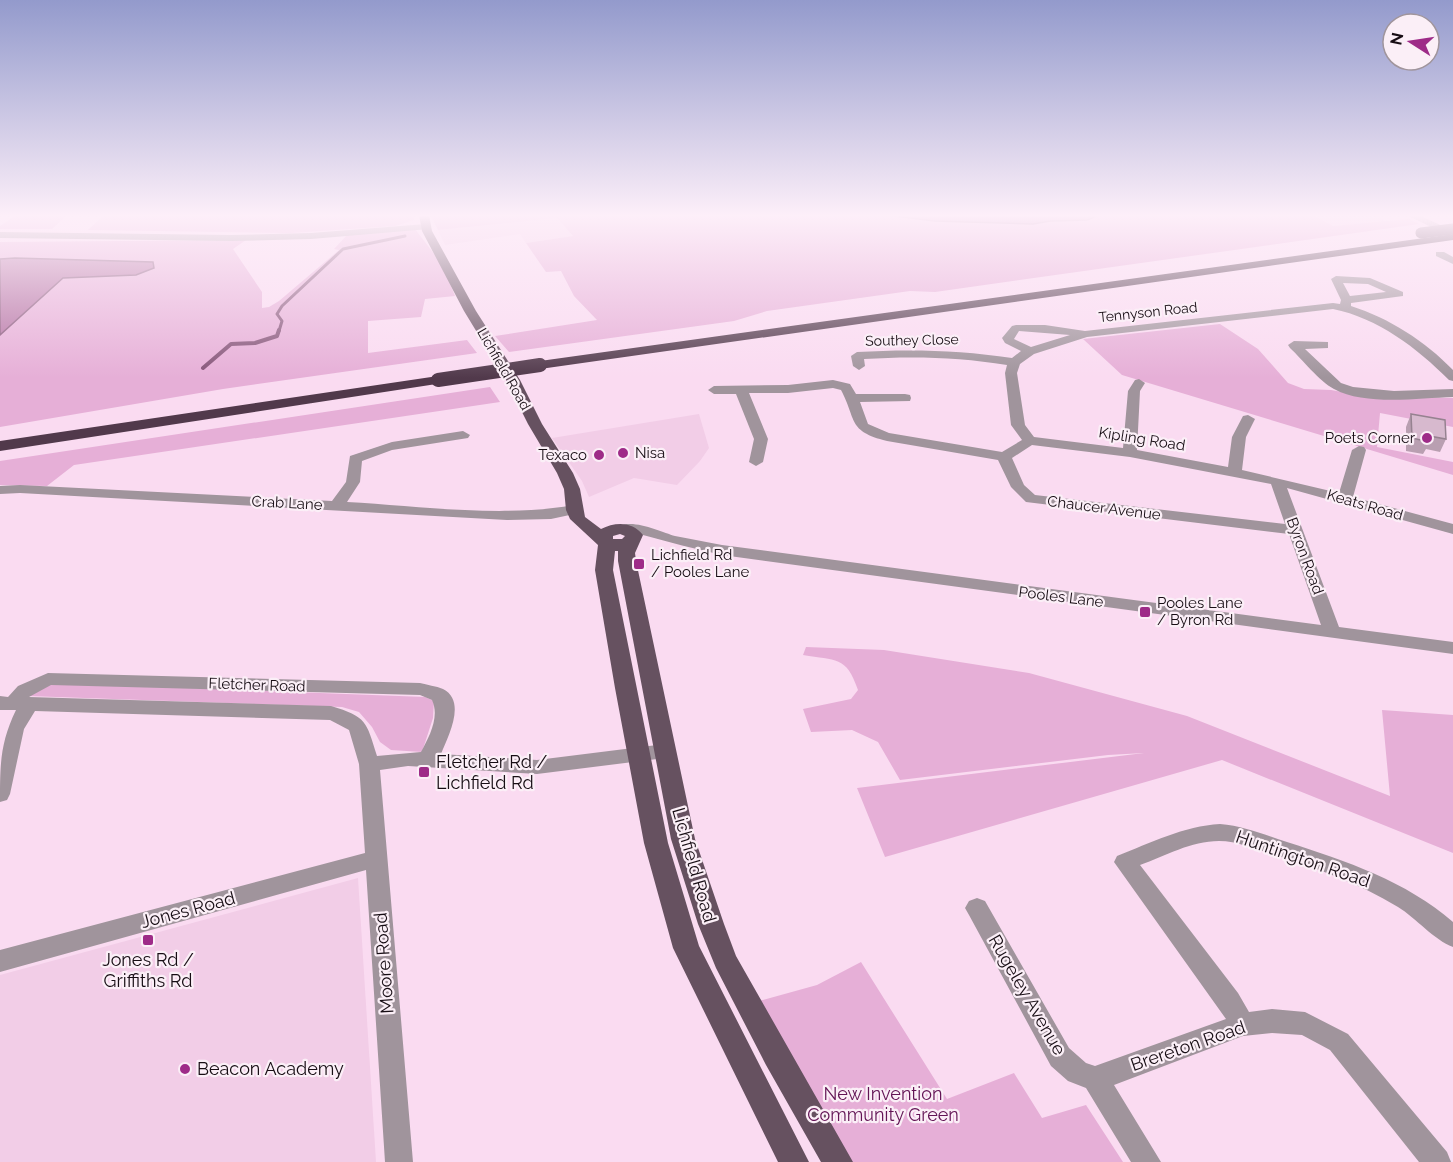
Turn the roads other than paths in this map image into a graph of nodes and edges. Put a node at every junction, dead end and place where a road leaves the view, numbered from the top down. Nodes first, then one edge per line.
1 (448, 269) edge
2 (1168, 269) edge
3 (1212, 269) edge
4 (1349, 306) junction
5 (1086, 334) junction
6 (1324, 345) dead end
7 (1030, 351) junction
8 (535, 360) junction
9 (1014, 362) junction
10 (859, 366) dead end
11 (437, 375) junction
12 (1453, 377) edge
13 (1139, 383) dead end
14 (714, 390) dead end
15 (741, 390) junction
16 (1453, 393) edge
17 (852, 398) junction
18 (904, 398) dead end
19 (1248, 419) dead end
20 (0, 434) edge
21 (463, 435) dead end
22 (1030, 441) junction
23 (0, 446) edge
24 (1359, 450) dead end
25 (1130, 453) junction
26 (1004, 457) junction
27 (756, 462) dead end
28 (1235, 472) junction
29 (1277, 481) junction
30 (0, 490) edge
31 (1345, 499) junction
32 (337, 505) junction
33 (574, 510) junction
34 (1453, 529) edge
35 (1295, 530) junction
36 (627, 535) junction
37 (605, 542) junction
38 (1332, 631) junction
39 (1453, 648) edge
40 (14, 703) edge
41 (665, 752) junction
42 (639, 755) junction
43 (428, 760) junction
44 (369, 764) junction
45 (0, 794) edge
46 (375, 859) junction
47 (977, 908) dead end
48 (1453, 937) edge
49 (0, 961) edge
50 (1243, 1024) junction
51 (1095, 1079) junction
52 (399, 1162) edge
53 (794, 1162) edge
54 (838, 1162) edge
55 (1147, 1162) edge
56 (1437, 1162) edge

1 - 33 main road, Lichfield Road
2 - 8 highway, bridge
3 - 8 highway
4 - 4 street, Tennyson Road
4 - 5 street, Tennyson Road
4 - 12 street
5 - 7 street, Tennyson Road
5 - 7 street, Tennyson Road
6 - 16 street
7 - 9 street, Tennyson Road
8 - 11 highway, bridge
9 - 10 street, Southey Close
9 - 22 street
11 - 20 highway
11 - 23 highway
13 - 25 street
14 - 15 street
15 - 17 street
15 - 27 street
17 - 18 street
17 - 26 street
19 - 28 street
21 - 32 street
22 - 25 street, Kipling Road
22 - 26 street
24 - 31 street
25 - 28 street, Kipling Road
26 - 35 street, Chaucer Avenue
28 - 29 street, Kipling Road
29 - 31 street, Keats Road
29 - 35 street, Byron Road
30 - 32 street, Crab Lane
31 - 34 street, Keats Road
32 - 33 street, Crab Lane
33 - 36 main road
33 - 37 main road
35 - 38 street, Byron Road
36 - 37 main road
36 - 38 street, Pooles Lane
36 - 41 main road, Lichfield Road
37 - 42 main road, Lichfield Road
38 - 39 street, Pooles Lane
40 - 43 street, Fletcher Road
40 - 44 street, Fletcher Road
40 - 45 street
41 - 42 street
41 - 54 main road, Lichfield Road
42 - 43 street
42 - 53 main road, Lichfield Road
43 - 44 street
44 - 46 street, Moore Road
46 - 49 street, Jones Road
46 - 52 street, Moore Road
47 - 51 street, Rugeley Avenue
48 - 50 street, Huntington Road
50 - 51 street, Brereton Road
50 - 56 street, Brereton Road
51 - 55 street, Rugeley Avenue

